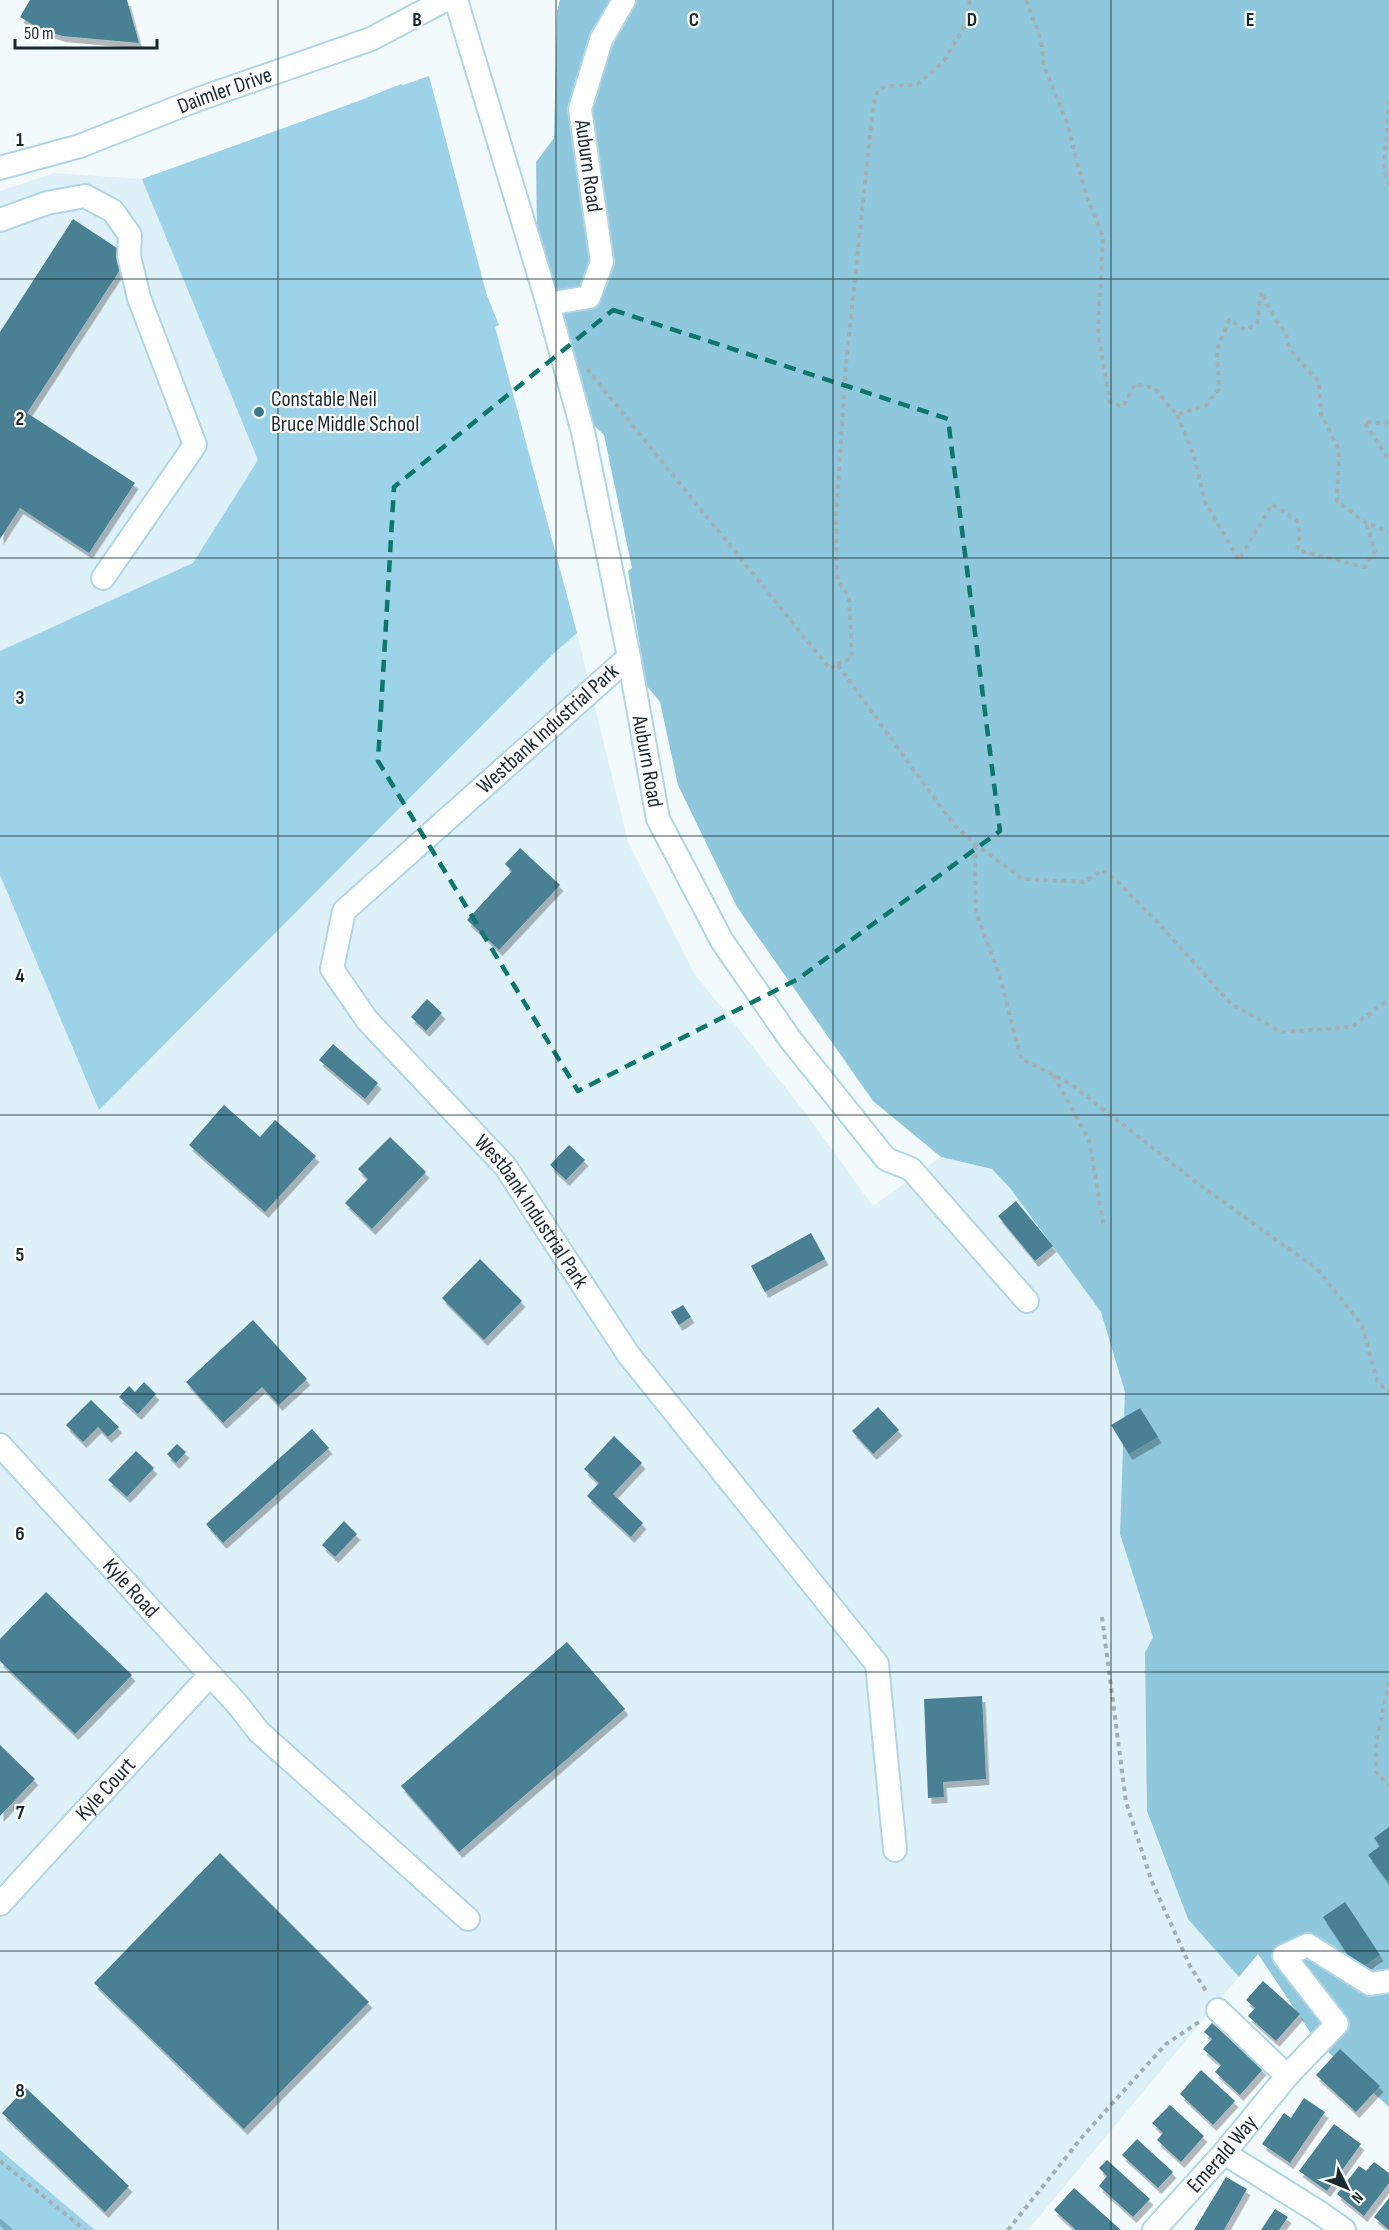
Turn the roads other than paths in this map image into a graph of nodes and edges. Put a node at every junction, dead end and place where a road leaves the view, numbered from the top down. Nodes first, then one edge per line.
1 (445, 0) edge
2 (456, 0) edge
3 (624, 0) edge
4 (0, 168) edge
5 (0, 220) edge
6 (548, 304) junction
7 (103, 578) dead end
8 (629, 657) junction
9 (1027, 1301) dead end
10 (0, 1445) edge
11 (210, 1675) junction
12 (895, 1850) dead end
13 (0, 1904) edge
14 (468, 1919) dead end
15 (1389, 1981) edge
16 (1218, 2010) road end
17 (1287, 2076) junction
18 (1224, 2153) junction
19 (1154, 2230) edge
20 (1344, 2230) edge

1 - 4 street, Daimler Drive
2 - 6 street, Auburn Road
3 - 6 street, Auburn Road
5 - 7 street
6 - 8 street, Auburn Road
8 - 9 street, Auburn Road
8 - 12 street, Westbank Industrial Park
10 - 11 street, Kyle Road
11 - 13 street, Kyle Court
11 - 14 street, Kyle Road
15 - 17 street, Emerald Way
16 - 17 street
17 - 18 street, Emerald Way
18 - 19 street, Emerald Way
18 - 20 street

